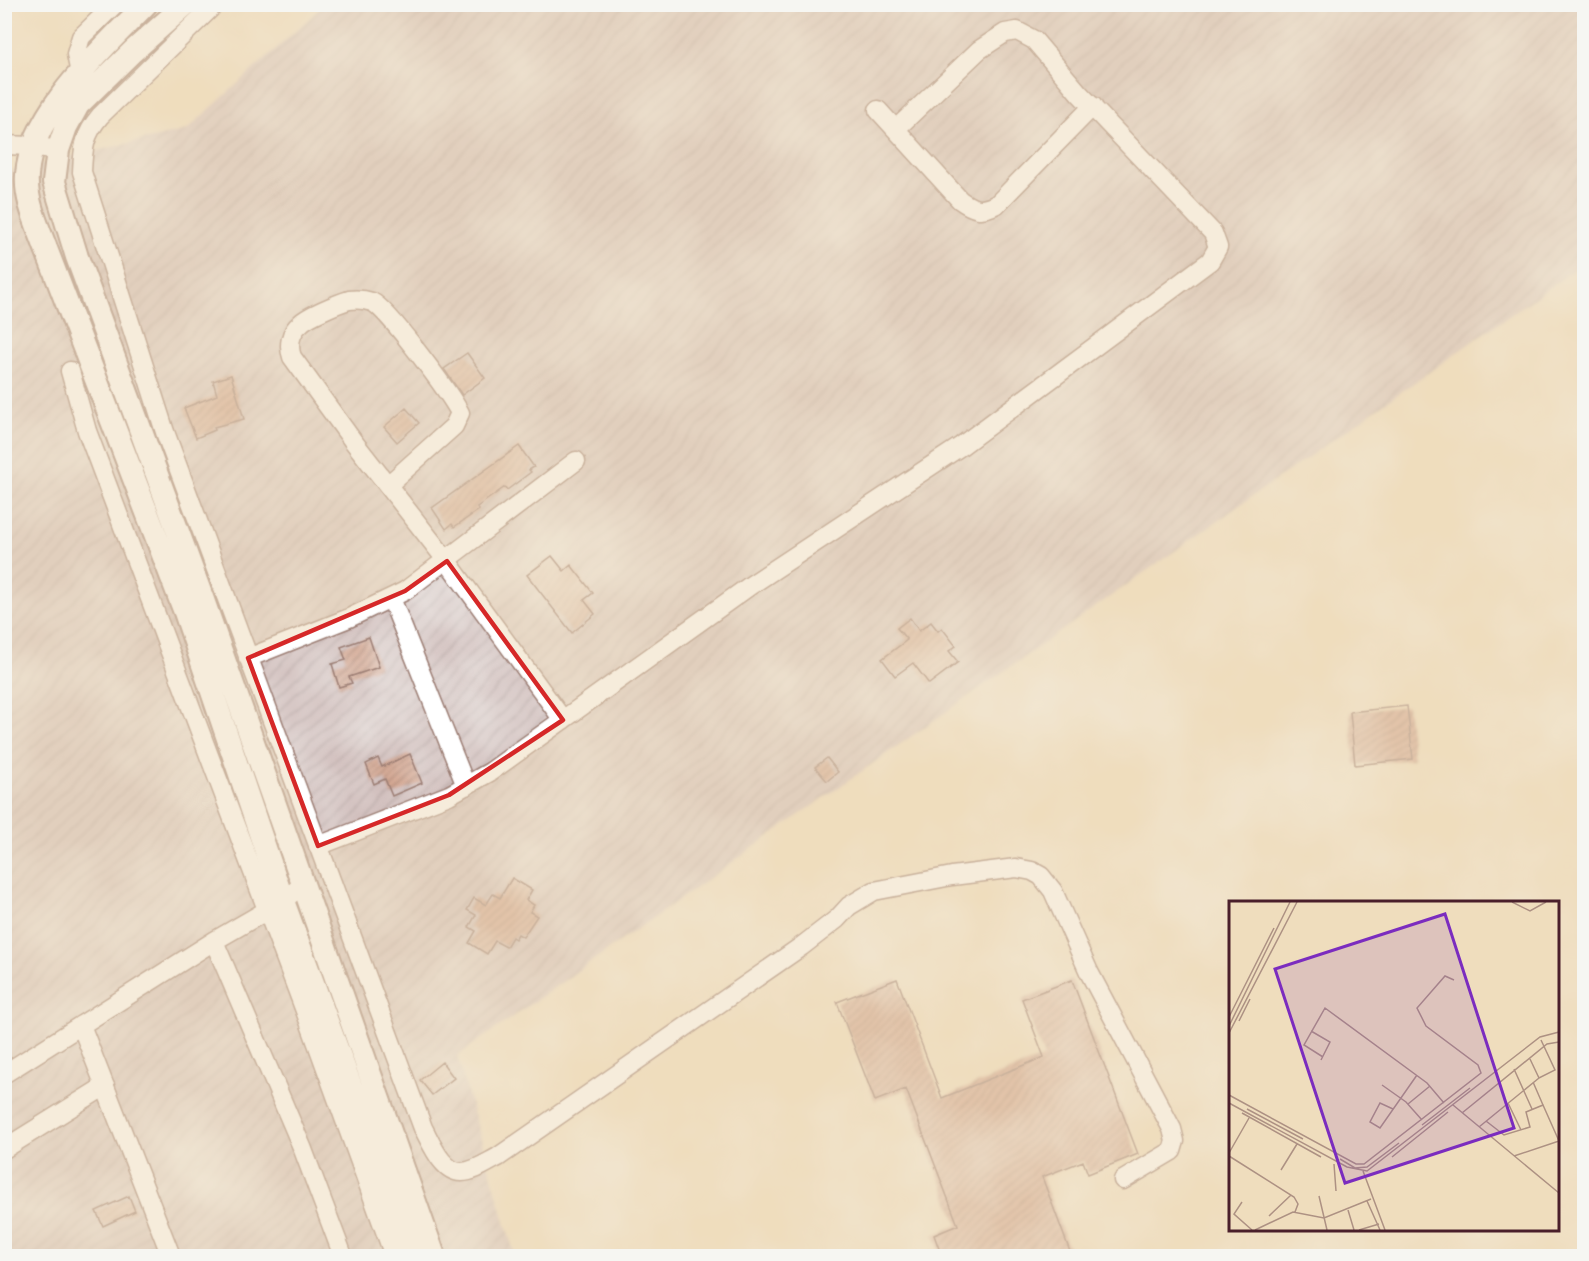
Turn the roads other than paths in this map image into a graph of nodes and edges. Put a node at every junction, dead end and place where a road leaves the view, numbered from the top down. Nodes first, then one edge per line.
1 (115, 4) edge
2 (146, 4) edge
3 (186, 4) edge
4 (215, 4) edge
5 (80, 74) junction
6 (1092, 106) junction
7 (878, 110) dead end
8 (896, 129) junction
9 (4, 145) edge
10 (32, 146) junction
11 (58, 150) junction
12 (117, 279) junction
13 (89, 289) junction
14 (70, 371) dead end
15 (576, 461) dead end
16 (388, 485) junction
17 (447, 561) junction
18 (391, 598) junction
19 (248, 658) junction
20 (563, 720) junction
21 (465, 786) junction
22 (318, 846) junction
23 (303, 884) junction
24 (275, 906) junction
25 (214, 941) junction
26 (81, 1025) junction
27 (4, 1074) edge
28 (105, 1086) junction
29 (4, 1149) edge
30 (1123, 1180) dead end
31 (171, 1257) edge
32 (343, 1257) edge
33 (394, 1257) edge
34 (413, 1257) edge
35 (434, 1257) edge

1 - 5 street
2 - 5 street
3 - 11 street
4 - 12 street
5 - 10 street
6 - 8 street
6 - 8 street
6 - 20 street
7 - 8 street
9 - 10 street
10 - 11 street
10 - 24 street
11 - 13 street
12 - 13 street
12 - 19 street
13 - 23 street
14 - 24 street
15 - 17 street
16 - 16 street
16 - 17 street
17 - 18 street
17 - 20 street
18 - 19 street
18 - 21 street
19 - 22 street
20 - 21 street
21 - 22 street
22 - 30 street
23 - 24 street
23 - 35 street
24 - 25 street
24 - 33 street
24 - 34 street
25 - 26 street
25 - 32 street
26 - 27 street
26 - 28 street
28 - 29 street
28 - 31 street

